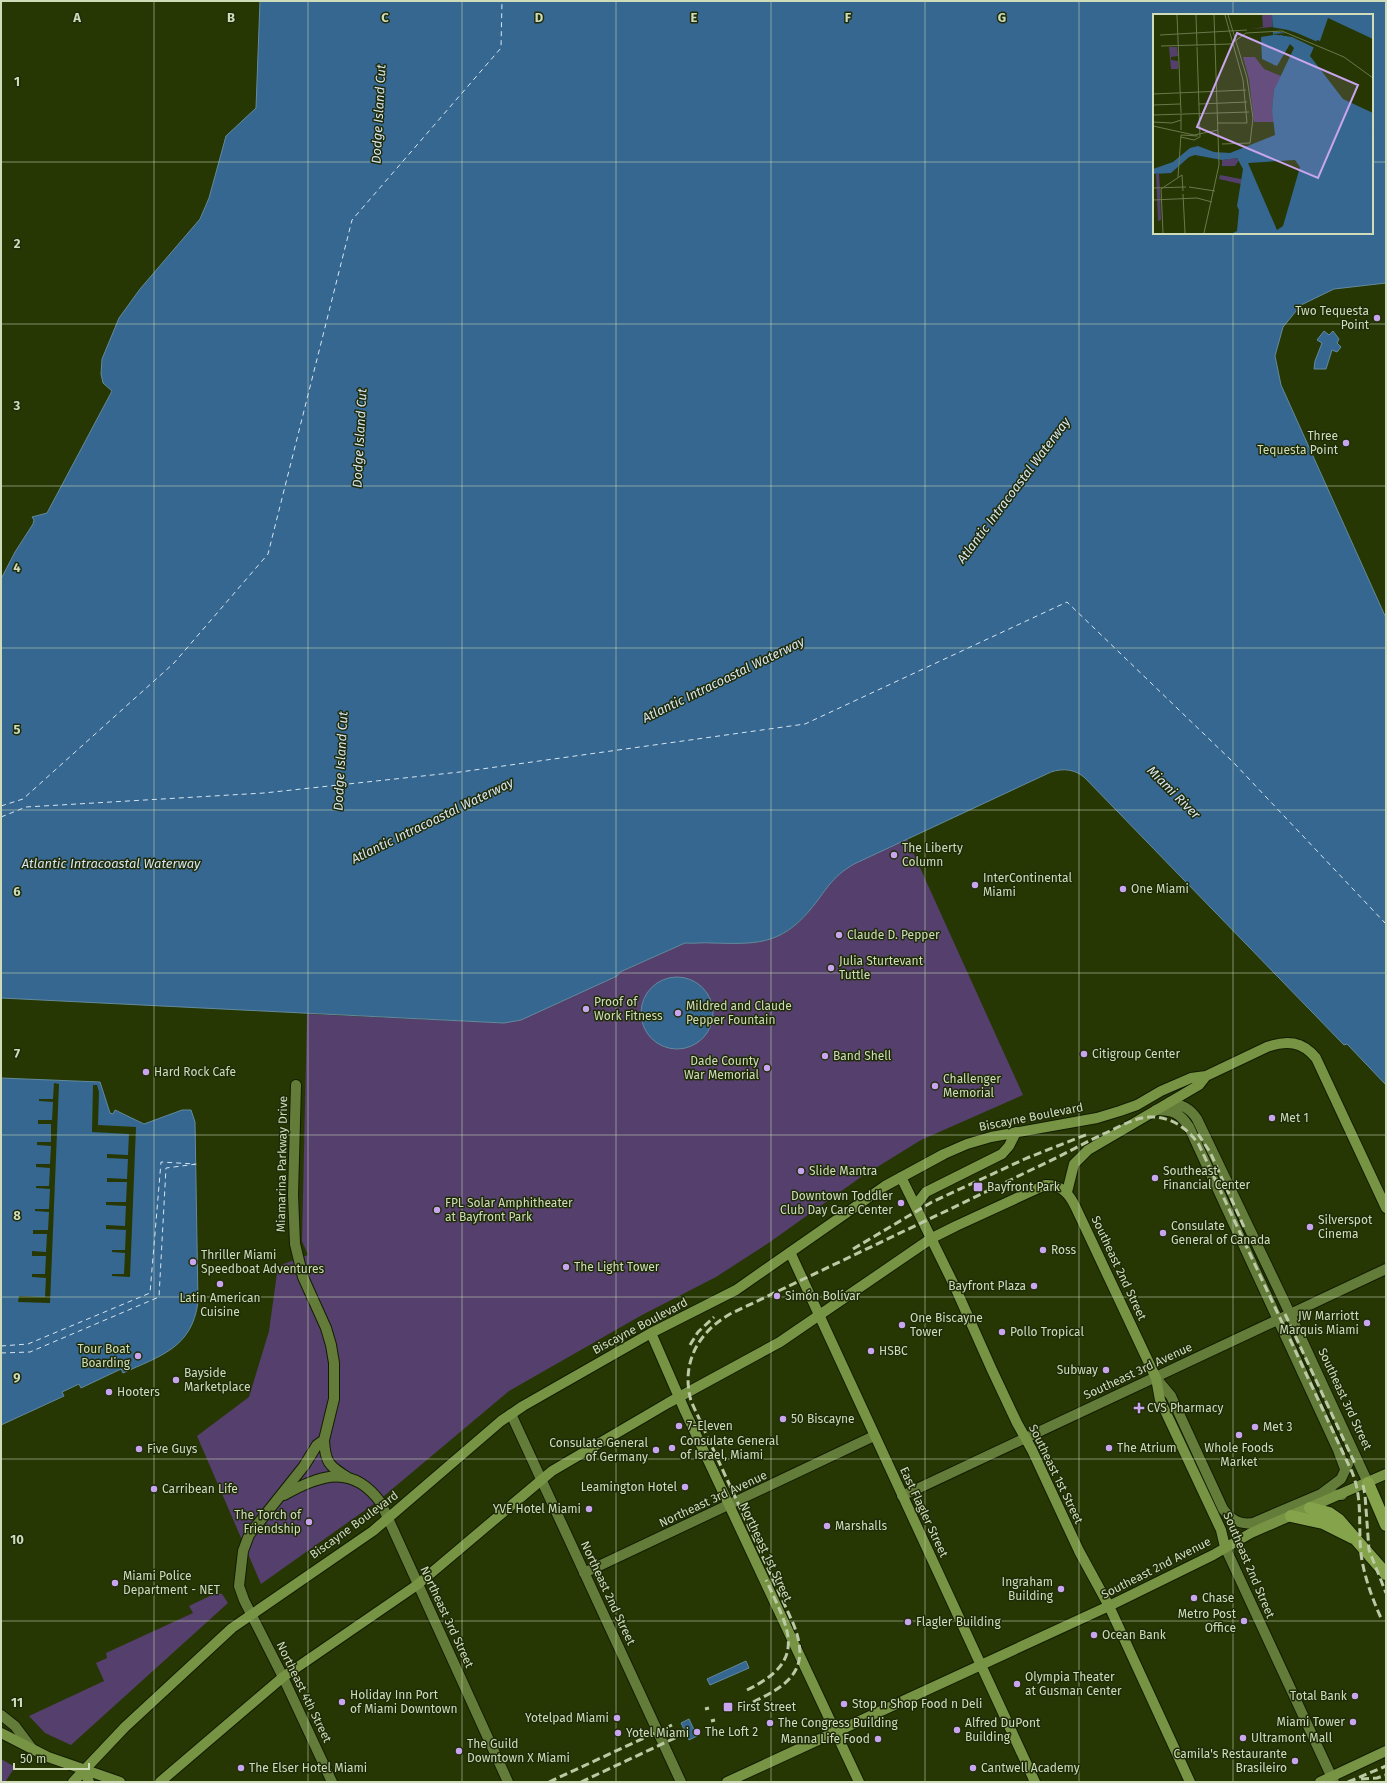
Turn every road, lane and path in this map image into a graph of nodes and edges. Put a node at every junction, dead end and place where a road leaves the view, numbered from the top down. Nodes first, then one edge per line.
1 (1206, 1076) junction
2 (296, 1085) dead end
3 (1170, 1102) junction
4 (1138, 1104) junction
5 (1156, 1110) junction
6 (1016, 1132) junction
7 (900, 1177) junction
8 (1067, 1192) junction
9 (916, 1205) junction
10 (1386, 1208) edge
11 (932, 1238) junction
12 (790, 1252) junction
13 (1386, 1269) edge
14 (1290, 1314) junction
15 (818, 1316) junction
16 (1277, 1320) junction
17 (651, 1333) junction
18 (1156, 1378) junction
19 (679, 1397) junction
20 (511, 1414) junction
21 (874, 1436) junction
22 (1025, 1437) junction
23 (324, 1440) junction
24 (1354, 1451) junction
25 (1345, 1469) junction
26 (1386, 1474) edge
27 (347, 1477) junction
28 (541, 1478) junction
29 (1368, 1483) junction
30 (1321, 1494) junction
31 (1342, 1494) junction
32 (902, 1496) junction
33 (280, 1497) junction
34 (730, 1506) junction
35 (1310, 1508) junction
36 (1291, 1516) junction
37 (388, 1519) junction
38 (1240, 1523) joint
39 (1386, 1525) edge
40 (1353, 1538) junction
41 (1226, 1547) junction
42 (584, 1573) junction
43 (1386, 1574) edge
44 (417, 1585) junction
45 (1109, 1606) junction
46 (252, 1613) junction
47 (981, 1665) junction
48 (283, 1677) junction
49 (1, 1715) edge
50 (836, 1732) junction
51 (1, 1733) edge
52 (6, 1740) edge
53 (33, 1750) junction
54 (1386, 1751) edge
55 (84, 1770) junction
56 (1333, 1779) edge
57 (73, 1782) edge
58 (89, 1782) edge
59 (120, 1782) edge
60 (160, 1782) edge
61 (332, 1782) edge
62 (508, 1782) edge
63 (681, 1782) edge
64 (727, 1782) edge
65 (859, 1782) edge
66 (1035, 1782) edge
67 (1190, 1782) edge
68 (1320, 1782) edge

1 - 3 main road
1 - 4 main road, Biscayne Boulevard
1 - 10 main road, Biscayne Boulevard
2 - 23 street, Miamarina Parkway Drive
3 - 4 main road
3 - 5 main road
3 - 14 street, Southeast 3rd Street
4 - 6 main road, Biscayne Boulevard
5 - 8 main road
5 - 16 street
6 - 7 main road, Biscayne Boulevard
6 - 9 main road
7 - 9 main road, Southeast 1st Street
7 - 12 main road, Biscayne Boulevard
8 - 11 main road
8 - 18 main road, Southeast 2nd Street
9 - 11 main road, Southeast 1st Street
11 - 15 main road
11 - 22 main road, Southeast 1st Street
12 - 15 main road, East Flagler Street
12 - 17 main road, Biscayne Boulevard
13 - 14 street, Southeast 3rd Avenue
14 - 16 street, Southeast 3rd Avenue
14 - 24 street, Southeast 3rd Street
15 - 19 main road
15 - 21 main road, East Flagler Street
16 - 18 street, Southeast 3rd Avenue
16 - 25 street
17 - 19 main road, Northeast 1st Street
17 - 20 main road, Biscayne Boulevard
18 - 22 street, Southeast 3rd Avenue
18 - 38 street, Southeast 2nd Street
18 - 41 main road, Southeast 2nd Street
19 - 28 main road
19 - 34 main road, Northeast 1st Street
20 - 28 street, Northeast 2nd Street
20 - 37 main road, Biscayne Boulevard
21 - 32 main road, East Flagler Street
21 - 34 street, Northeast 3rd Avenue
22 - 32 street, Southeast 3rd Avenue
22 - 45 main road, Southeast 1st Street
23 - 27 street, Northeast 3rd Street
23 - 33 street, Miamarina Parkway Drive
24 - 25 street, Southeast 2nd Avenue
24 - 29 street, Southeast 3rd Street
25 - 30 street, Southeast 2nd Avenue
26 - 29 main road, Southeast 2nd Avenue
27 - 33 street
27 - 37 street, Northeast 3rd Street
28 - 42 street, Northeast 2nd Street
28 - 44 main road
29 - 31 main road, Southeast 2nd Avenue
29 - 39 highway
30 - 31 street, Southeast 2nd Avenue
30 - 38 street, Southeast 2nd Avenue
31 - 35 main road, Southeast 2nd Avenue
32 - 47 main road, East Flagler Street
33 - 46 street, Miamarina Parkway Drive
34 - 42 street, Northeast 3rd Avenue
34 - 50 main road, Northeast 1st Street
35 - 36 main road, Southeast 2nd Avenue
35 - 40 highway
36 - 40 highway
36 - 41 main road, Southeast 2nd Avenue
37 - 44 street, Northeast 3rd Street
37 - 46 main road, Biscayne Boulevard
40 - 43 highway
41 - 45 main road, Southeast 2nd Avenue
41 - 56 street, Southeast 2nd Street
42 - 63 street, Northeast 2nd Street
44 - 48 main road
44 - 62 street, Northeast 3rd Street
45 - 47 main road, Southeast 2nd Avenue
45 - 67 main road, Southeast 1st Street
46 - 48 street, Northeast 4th Street
46 - 55 main road, Biscayne Boulevard
47 - 50 main road, Southeast 2nd Avenue
47 - 66 main road, East Flagler Street
48 - 60 main road
48 - 61 street, Northeast 4th Street
49 - 53 street
50 - 64 main road, Southeast 2nd Avenue
50 - 65 main road, Northeast 1st Street
51 - 52 main road
52 - 53 main road
53 - 55 main road
54 - 56 main road
55 - 57 main road, Biscayne Boulevard
55 - 58 main road
55 - 59 main road
56 - 68 main road

